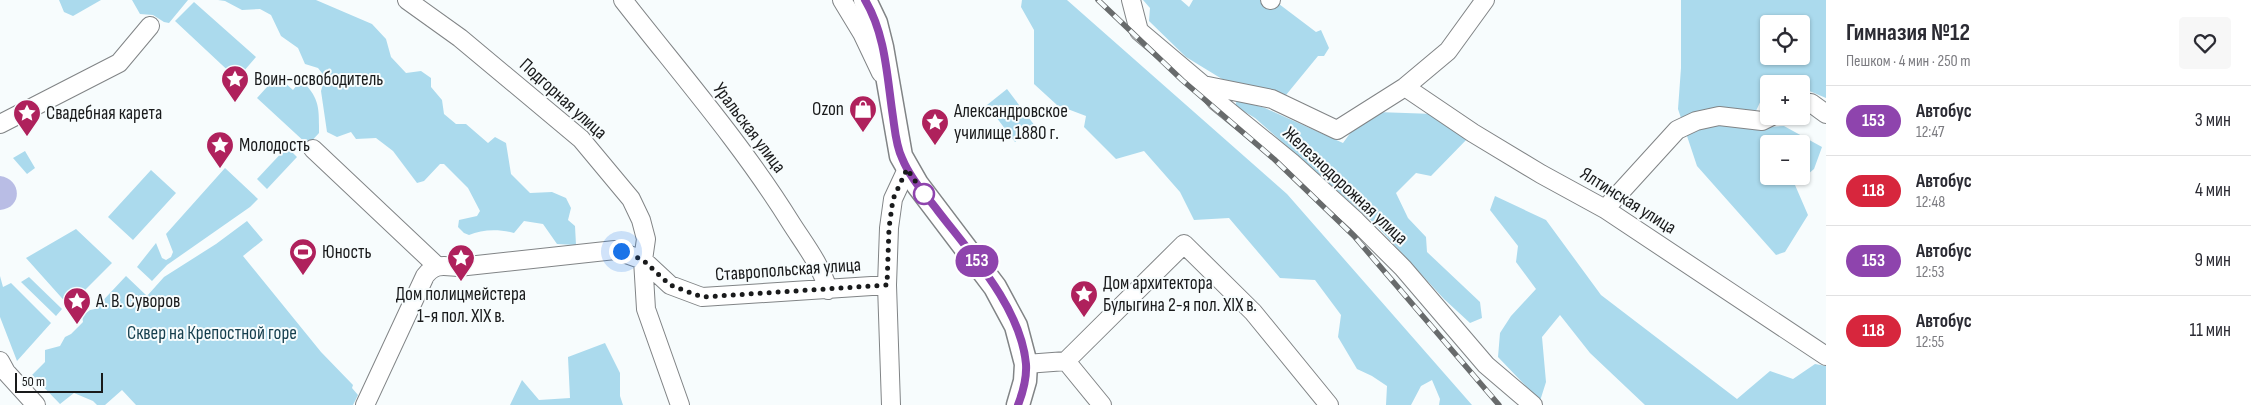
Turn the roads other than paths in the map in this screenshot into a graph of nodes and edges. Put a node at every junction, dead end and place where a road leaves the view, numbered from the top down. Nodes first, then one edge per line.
1 (407, 0) edge
2 (623, 0) edge
3 (842, 0) edge
4 (865, 0) edge
5 (1131, 0) edge
6 (1485, 0) edge
7 (150, 26) dead end
8 (1434, 63) junction
9 (1202, 86) junction
10 (1405, 87) junction
11 (888, 90) junction
12 (1423, 98) junction
13 (1810, 103) edge
14 (1826, 114) edge
15 (1760, 122) edge
16 (0, 124) edge
17 (313, 149) dead end
18 (907, 169) junction
19 (1605, 209) junction
20 (643, 260) junction
21 (437, 266) junction
22 (887, 285) junction
23 (828, 290) junction
24 (1826, 356) edge
25 (0, 361) edge
26 (1066, 361) junction
27 (1026, 364) junction
28 (36, 405) edge
29 (365, 405) edge
30 (680, 405) edge
31 (891, 405) edge
32 (1018, 405) edge
33 (1102, 405) edge
34 (1329, 405) edge
35 (1533, 405) edge

1 - 20 street, Подгорная улица
2 - 23 street, Уральская улица
3 - 11 street
4 - 11 main road
5 - 9 street, Железнодорожная улица
6 - 8 street
7 - 16 street
8 - 10 street
8 - 12 street
9 - 10 street
9 - 35 street, Железнодорожная улица
10 - 12 street, Ялтинская улица
11 - 18 main road
12 - 19 street, Ялтинская улица
13 - 14 street
15 - 19 street
17 - 21 street
18 - 22 street
18 - 27 main road
19 - 24 street, Ялтинская улица
20 - 21 street, Ставропольская улица
20 - 23 street, Ставропольская улица
20 - 30 street, Подгорная улица
21 - 29 street
22 - 23 street, Ставропольская улица
22 - 31 street
25 - 28 street
26 - 27 street
26 - 33 street
26 - 34 street
27 - 32 main road

